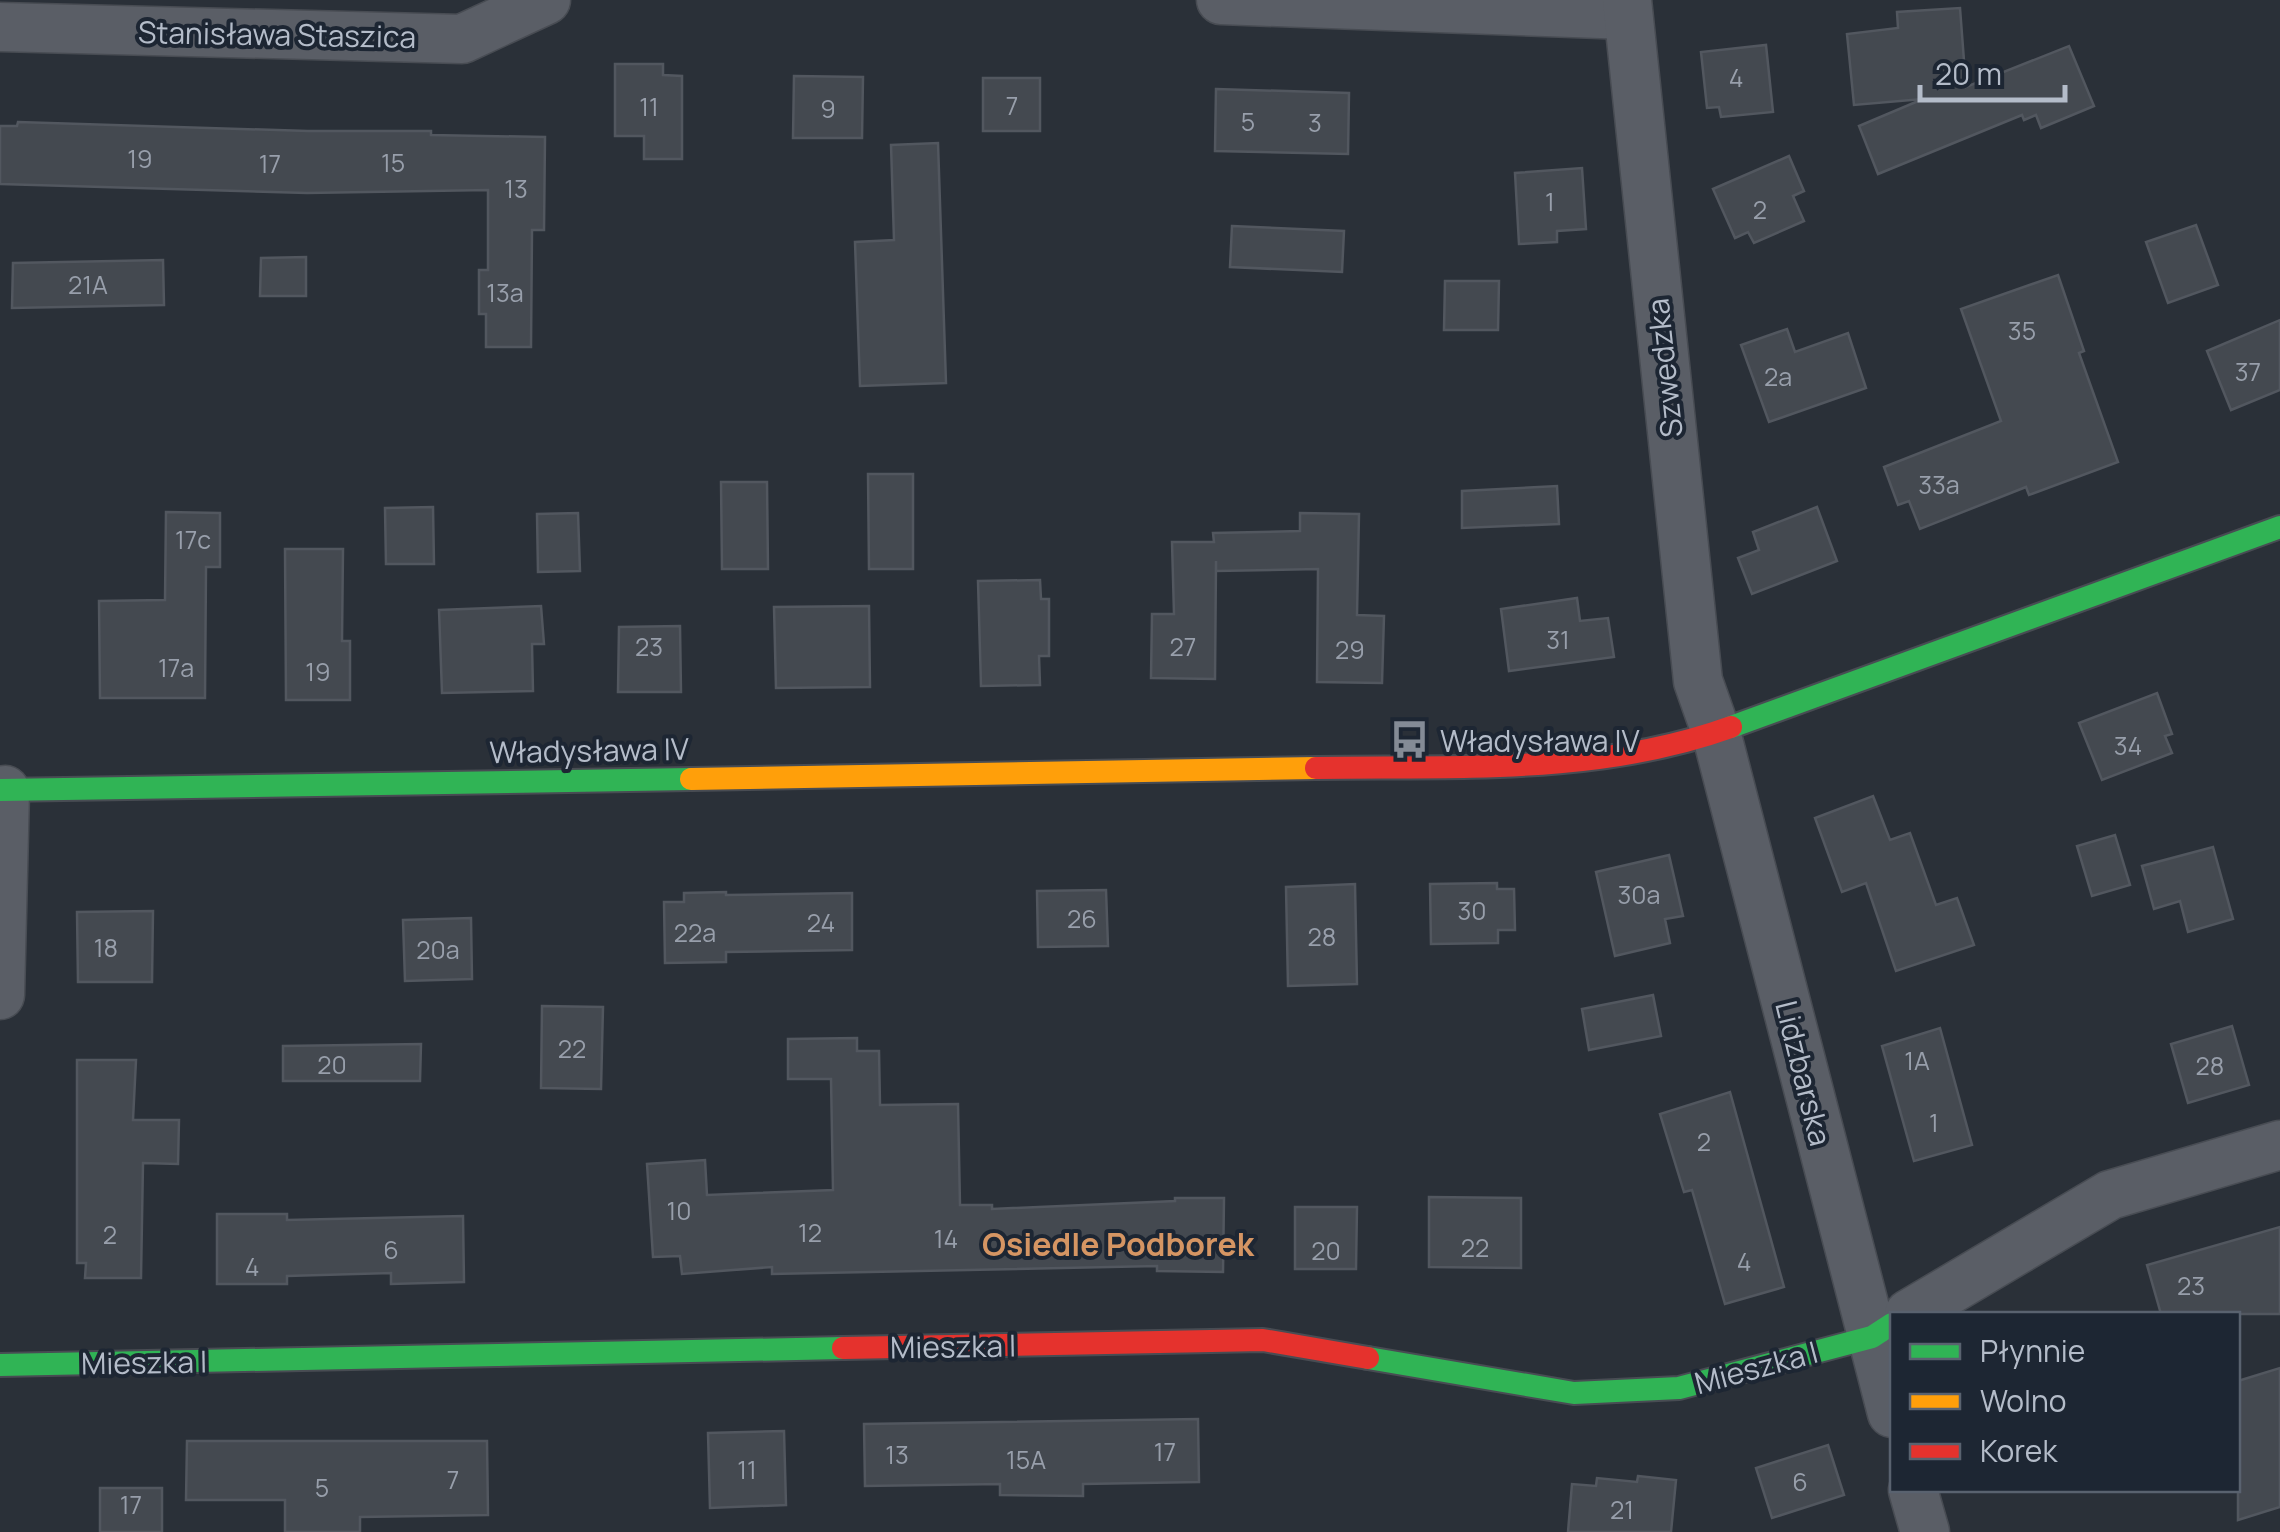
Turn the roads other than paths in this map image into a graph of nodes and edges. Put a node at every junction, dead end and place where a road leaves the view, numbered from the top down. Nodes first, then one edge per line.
1 (546, 0) edge
2 (1221, 0) edge
3 (1627, 7) edge
4 (0, 27) edge
5 (2280, 527) edge
6 (1716, 732) junction
7 (2, 790) edge
8 (0, 994) edge
9 (2280, 1145) edge
10 (1913, 1312) edge
11 (1890, 1322) edge
12 (1890, 1325) edge
13 (0, 1365) edge
14 (1914, 1492) edge
15 (1925, 1532) edge

1 - 4 street, Stanisława Staszica
2 - 3 street
3 - 6 street, Szwedzka
5 - 6 street, Władysława IV
6 - 7 street, Władysława IV
6 - 11 street, Lidzbarska
7 - 8 street
9 - 10 street, Mieszka I
12 - 13 street, Mieszka I
14 - 15 street

